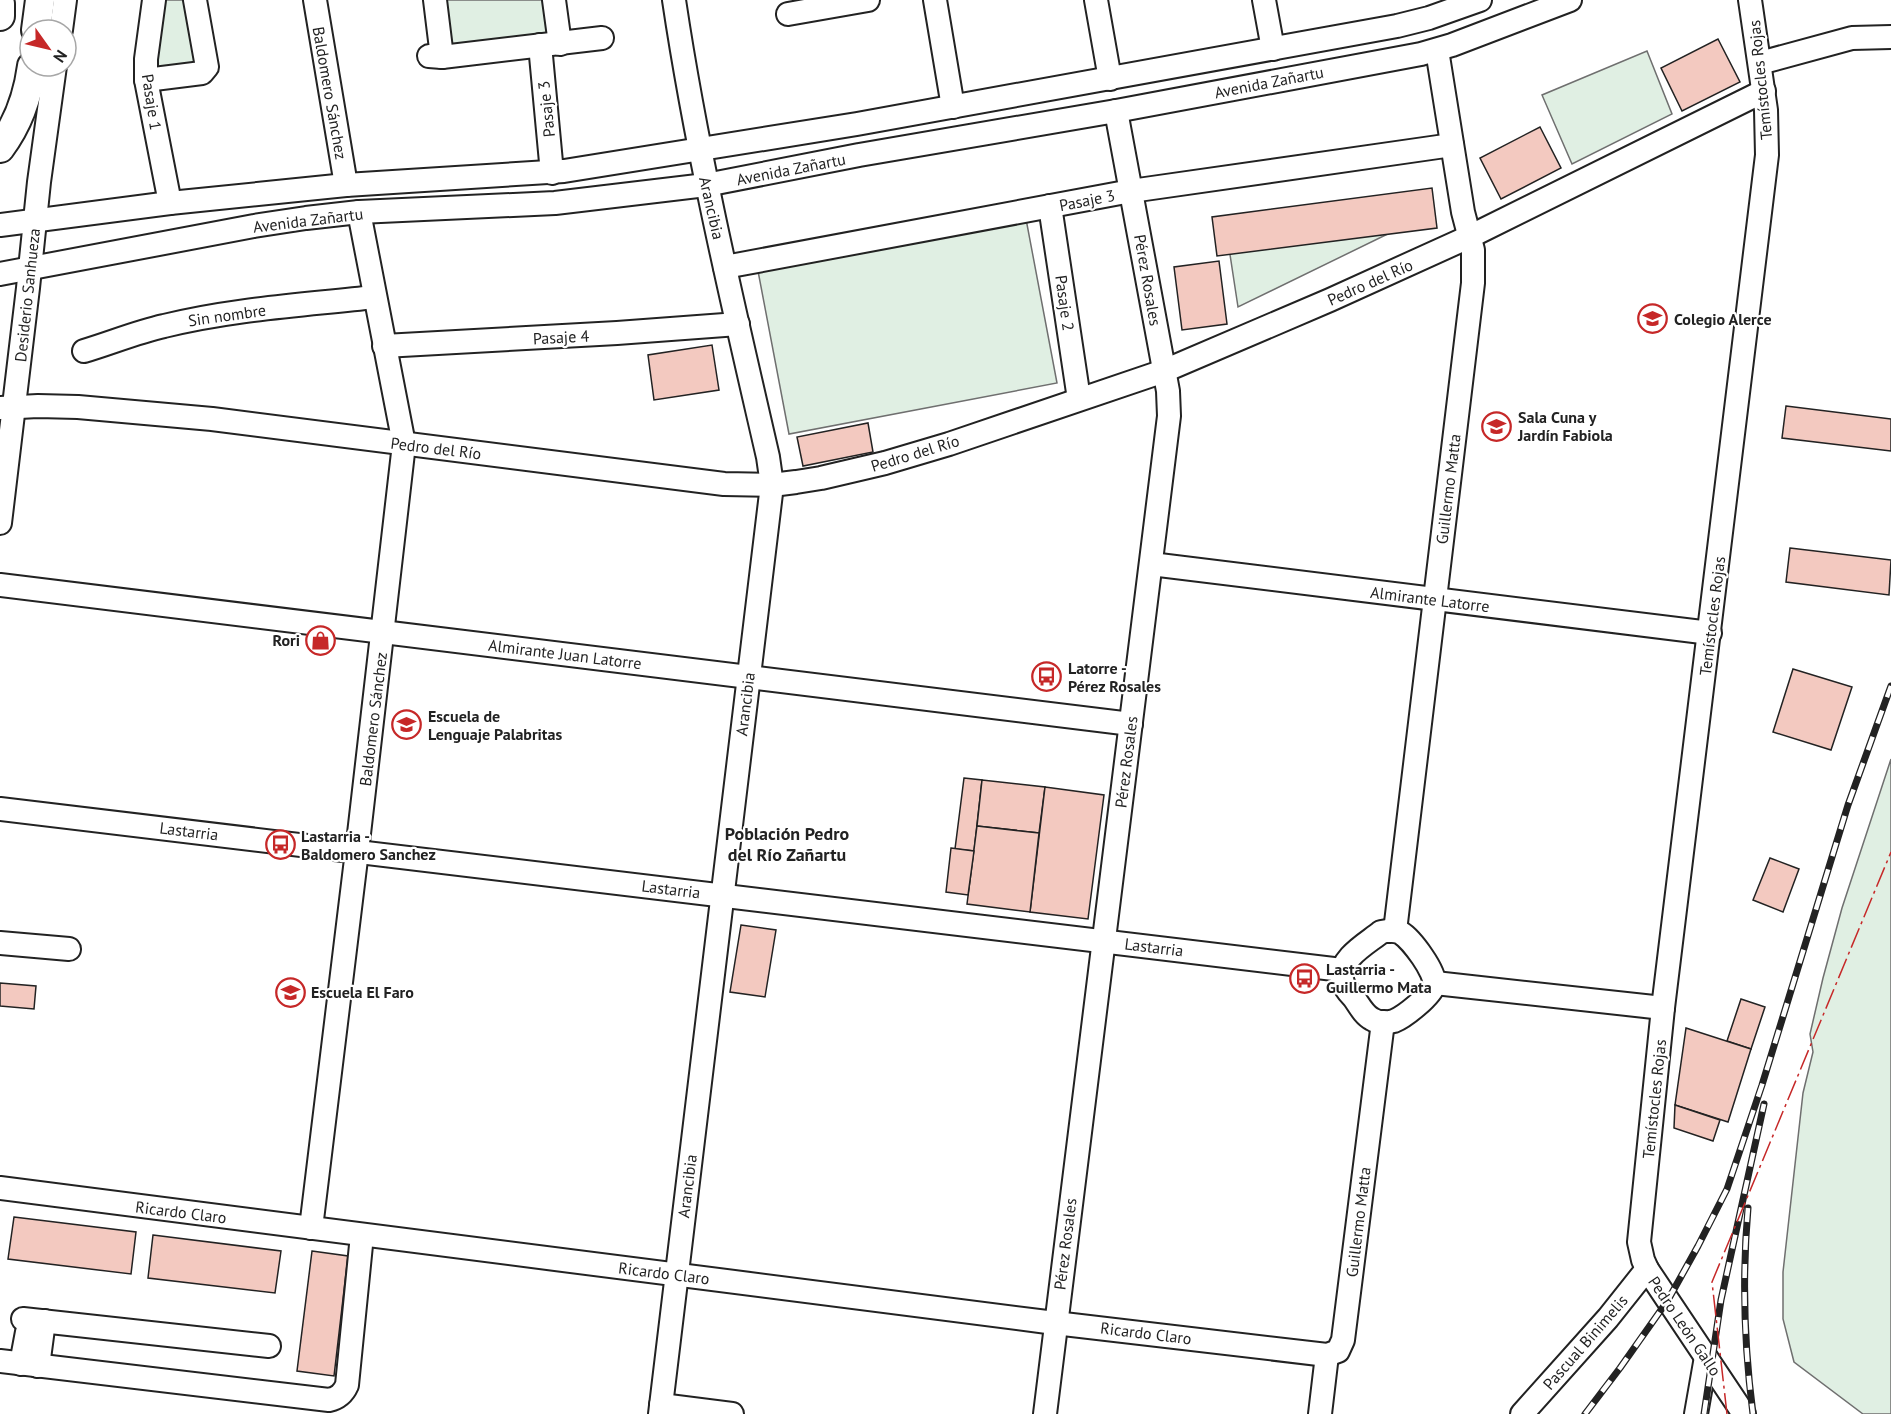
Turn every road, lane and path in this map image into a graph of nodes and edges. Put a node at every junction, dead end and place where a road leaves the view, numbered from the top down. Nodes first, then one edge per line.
1 (40, 0) edge
2 (65, 0) edge
3 (154, 0) edge
4 (195, 0) edge
5 (315, 0) edge
6 (435, 0) edge
7 (554, 0) edge
8 (674, 0) edge
9 (935, 0) edge
10 (1096, 0) edge
11 (1264, 0) edge
12 (1480, 0) edge
13 (1570, 0) edge
14 (1750, 0) edge
15 (854, 1) edge
16 (0, 4) edge
17 (1428, 9) edge
18 (788, 14) dead end
19 (0, 16) edge
20 (38, 18) edge
21 (63, 18) edge
22 (1891, 37) edge
23 (602, 38) dead end
24 (550, 45) junction
25 (1273, 49) junction
26 (1437, 50) junction
27 (1761, 63) junction
28 (29, 78) edge
29 (53, 78) edge
30 (1110, 79) junction
31 (146, 80) junction
32 (1764, 91) junction
33 (953, 107) junction
34 (1116, 111) junction
35 (1452, 145) junction
36 (0, 148) edge
37 (699, 150) junction
38 (552, 173) junction
39 (346, 185) junction
40 (706, 185) junction
41 (1131, 191) junction
42 (170, 204) junction
43 (1050, 206) junction
44 (359, 212) junction
45 (35, 221) junction
46 (0, 225) edge
47 (1471, 236) junction
48 (725, 267) junction
49 (30, 268) junction
50 (0, 274) edge
51 (374, 297) junction
52 (738, 324) junction
53 (384, 346) junction
54 (84, 351) dead end
55 (1164, 371) junction
56 (1079, 399) junction
57 (6, 408) edge
58 (404, 444) junction
59 (772, 485) junction
60 (0, 523) edge
61 (1151, 564) junction
62 (0, 585) edge
63 (1435, 599) junction
64 (383, 632) junction
65 (1710, 633) junction
66 (748, 677) junction
67 (1131, 724) junction
68 (0, 809) edge
69 (357, 851) junction
70 (723, 895) junction
71 (1395, 930) junction
72 (1103, 940) junction
73 (0, 943) edge
74 (69, 949) dead end
75 (1342, 970) junction
76 (1435, 983) junction
77 (1664, 1008) junction
78 (1383, 1022) junction
79 (0, 1188) edge
80 (311, 1228) junction
81 (1640, 1233) joint
82 (362, 1234) junction
83 (1647, 1269) junction
84 (677, 1275) junction
85 (1055, 1323) junction
86 (269, 1346) dead end
87 (1327, 1354) junction
88 (1706, 1356) junction
89 (20, 1363) edge
90 (661, 1409) edge
91 (732, 1414) edge
92 (1045, 1414) edge
93 (1320, 1414) edge
94 (1522, 1414) edge
95 (1696, 1414) edge
96 (1744, 1414) edge

1 - 20 main road
2 - 21 street
3 - 31 street, Pasaje 1
4 - 31 street
5 - 39 street, Baldomero Sánchez
6 - 24 street
7 - 24 street
8 - 37 street, Arancibia
9 - 33 street
10 - 30 street
11 - 25 street
12 - 17 street, Avenida Zañartu
13 - 26 street, Avenida Zañartu
14 - 27 street, Temístocles Rojas
15 - 18 street
16 - 19 main road
17 - 25 street, Avenida Zañartu
22 - 27 street
23 - 24 street
24 - 38 street, Pasaje 3
25 - 30 street, Avenida Zañartu
26 - 34 street, Avenida Zañartu
26 - 35 street, Guillermo Matta
27 - 32 street, Temístocles Rojas
28 - 36 main road
29 - 45 street, Desiderio Sanhueza
30 - 33 street, Avenida Zañartu
31 - 42 street, Pasaje 1
32 - 47 street, Pedro del Río
32 - 65 street, Temístocles Rojas
33 - 37 street, Avenida Zañartu
34 - 40 street, Avenida Zañartu
34 - 41 street, Pérez Rosales
35 - 41 street, Pasaje 3
35 - 47 street, Guillermo Matta
37 - 38 street, Avenida Zañartu
37 - 40 street, Arancibia
38 - 39 street, Avenida Zañartu
39 - 42 street, Avenida Zañartu
40 - 44 street, Avenida Zañartu
40 - 48 street, Arancibia
41 - 43 street, Pasaje 3
41 - 55 street, Pérez Rosales
42 - 45 street, Avenida Zañartu
43 - 48 street, Pasaje 3
43 - 56 street, Pasaje 2
44 - 49 street, Avenida Zañartu
44 - 51 street, Baldomero Sánchez
45 - 46 street, Avenida Zañartu
45 - 49 street, Desiderio Sanhueza
47 - 55 street, Pedro del Río
47 - 63 street, Guillermo Matta
48 - 52 street, Arancibia
49 - 50 street, Avenida Zañartu
49 - 57 street, Desiderio Sanhueza
51 - 53 street, Baldomero Sánchez
51 - 54 street, Sin nombre
52 - 53 street, Pasaje 4
52 - 59 street, Arancibia
53 - 58 street, Baldomero Sánchez
55 - 56 street, Pedro del Río
55 - 61 street, Pérez Rosales
56 - 59 street, Pedro del Río
57 - 58 street, Pedro del Río
57 - 60 street, Desiderio Sanhueza
58 - 59 street, Pedro del Río
58 - 64 street, Baldomero Sánchez
59 - 66 street, Arancibia
61 - 63 street, Almirante Latorre
61 - 67 street, Pérez Rosales
62 - 64 street, Almirante Juan Latorre
63 - 65 street, Almirante Latorre
63 - 71 street, Guillermo Matta
64 - 66 street, Almirante Juan Latorre
64 - 69 street, Baldomero Sánchez
65 - 77 street, Temístocles Rojas
66 - 67 street, Almirante Juan Latorre
66 - 70 street, Arancibia
67 - 72 street, Pérez Rosales
68 - 69 street, Lastarria
69 - 70 street, Lastarria
69 - 80 street, Baldomero Sánchez
70 - 72 street, Lastarria
70 - 84 street, Arancibia
71 - 75 street
71 - 76 street
72 - 75 street, Lastarria
72 - 85 street, Pérez Rosales
73 - 74 street
75 - 78 street
76 - 77 street
76 - 78 street
77 - 81 street, Temístocles Rojas
78 - 87 street, Guillermo Matta
79 - 80 street, Ricardo Claro
80 - 82 street, Ricardo Claro
81 - 83 street, Pedro León Gallo
82 - 84 street, Ricardo Claro
82 - 89 street
83 - 88 street, Pedro León Gallo
83 - 94 street, Pascual Binimelis
84 - 85 street, Ricardo Claro
84 - 90 street, Arancibia
85 - 87 street, Ricardo Claro
85 - 92 street, Pérez Rosales
86 - 89 street
87 - 93 street
88 - 95 street
88 - 96 street, Pedro León Gallo
90 - 91 street

